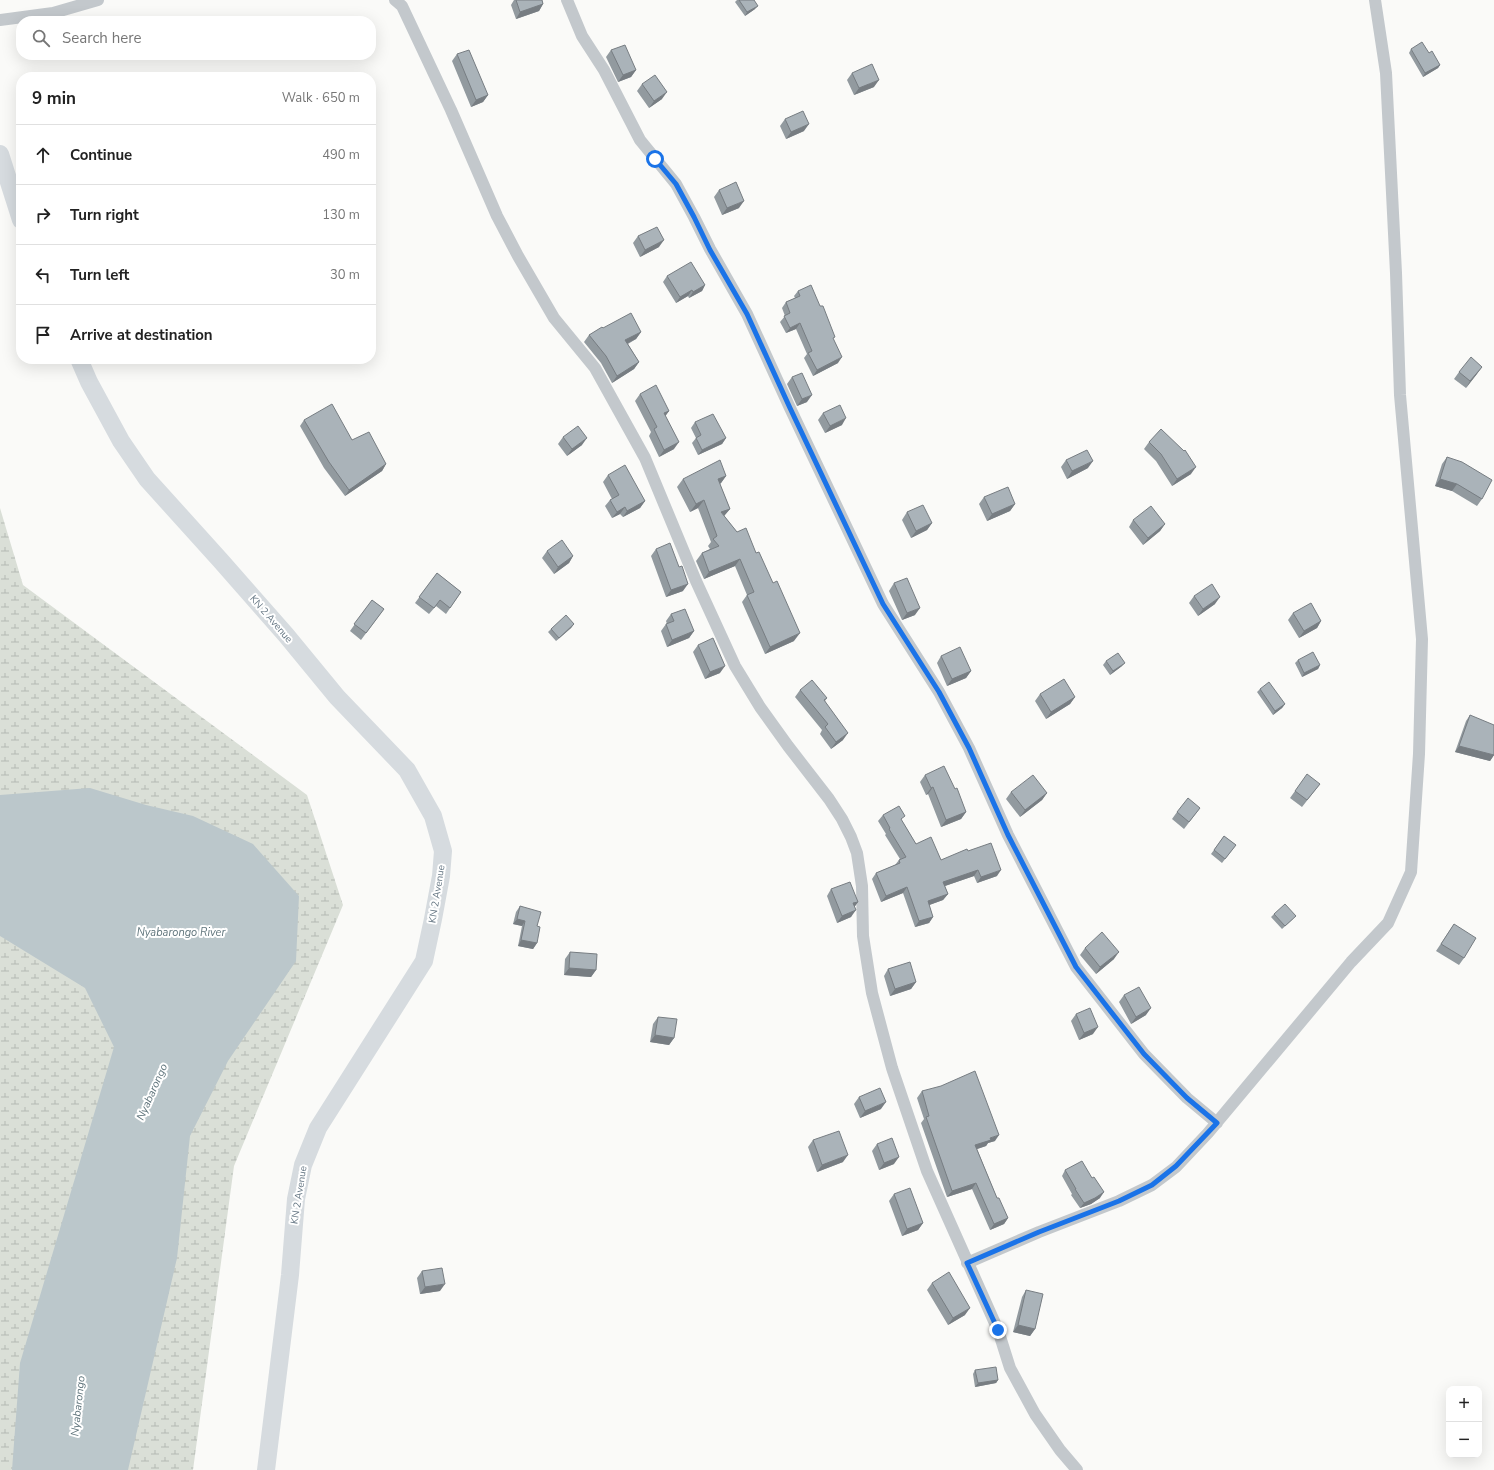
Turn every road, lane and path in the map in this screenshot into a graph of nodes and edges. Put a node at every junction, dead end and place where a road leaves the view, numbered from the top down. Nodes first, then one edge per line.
1 (98, 0) edge
2 (395, 0) edge
3 (567, 0) edge
4 (1374, 0) edge
5 (30, 16) edge
6 (16, 18) edge
7 (0, 20) edge
8 (0, 154) edge
9 (16, 204) edge
10 (81, 364) edge
11 (1217, 1123) junction
12 (967, 1263) junction
13 (266, 1470) edge
14 (1077, 1470) edge

1 - 5 street
2 - 12 street
3 - 11 street
4 - 11 street
6 - 7 street
8 - 9 main road
10 - 13 main road, KN 2 Avenue
11 - 12 street
12 - 14 street

